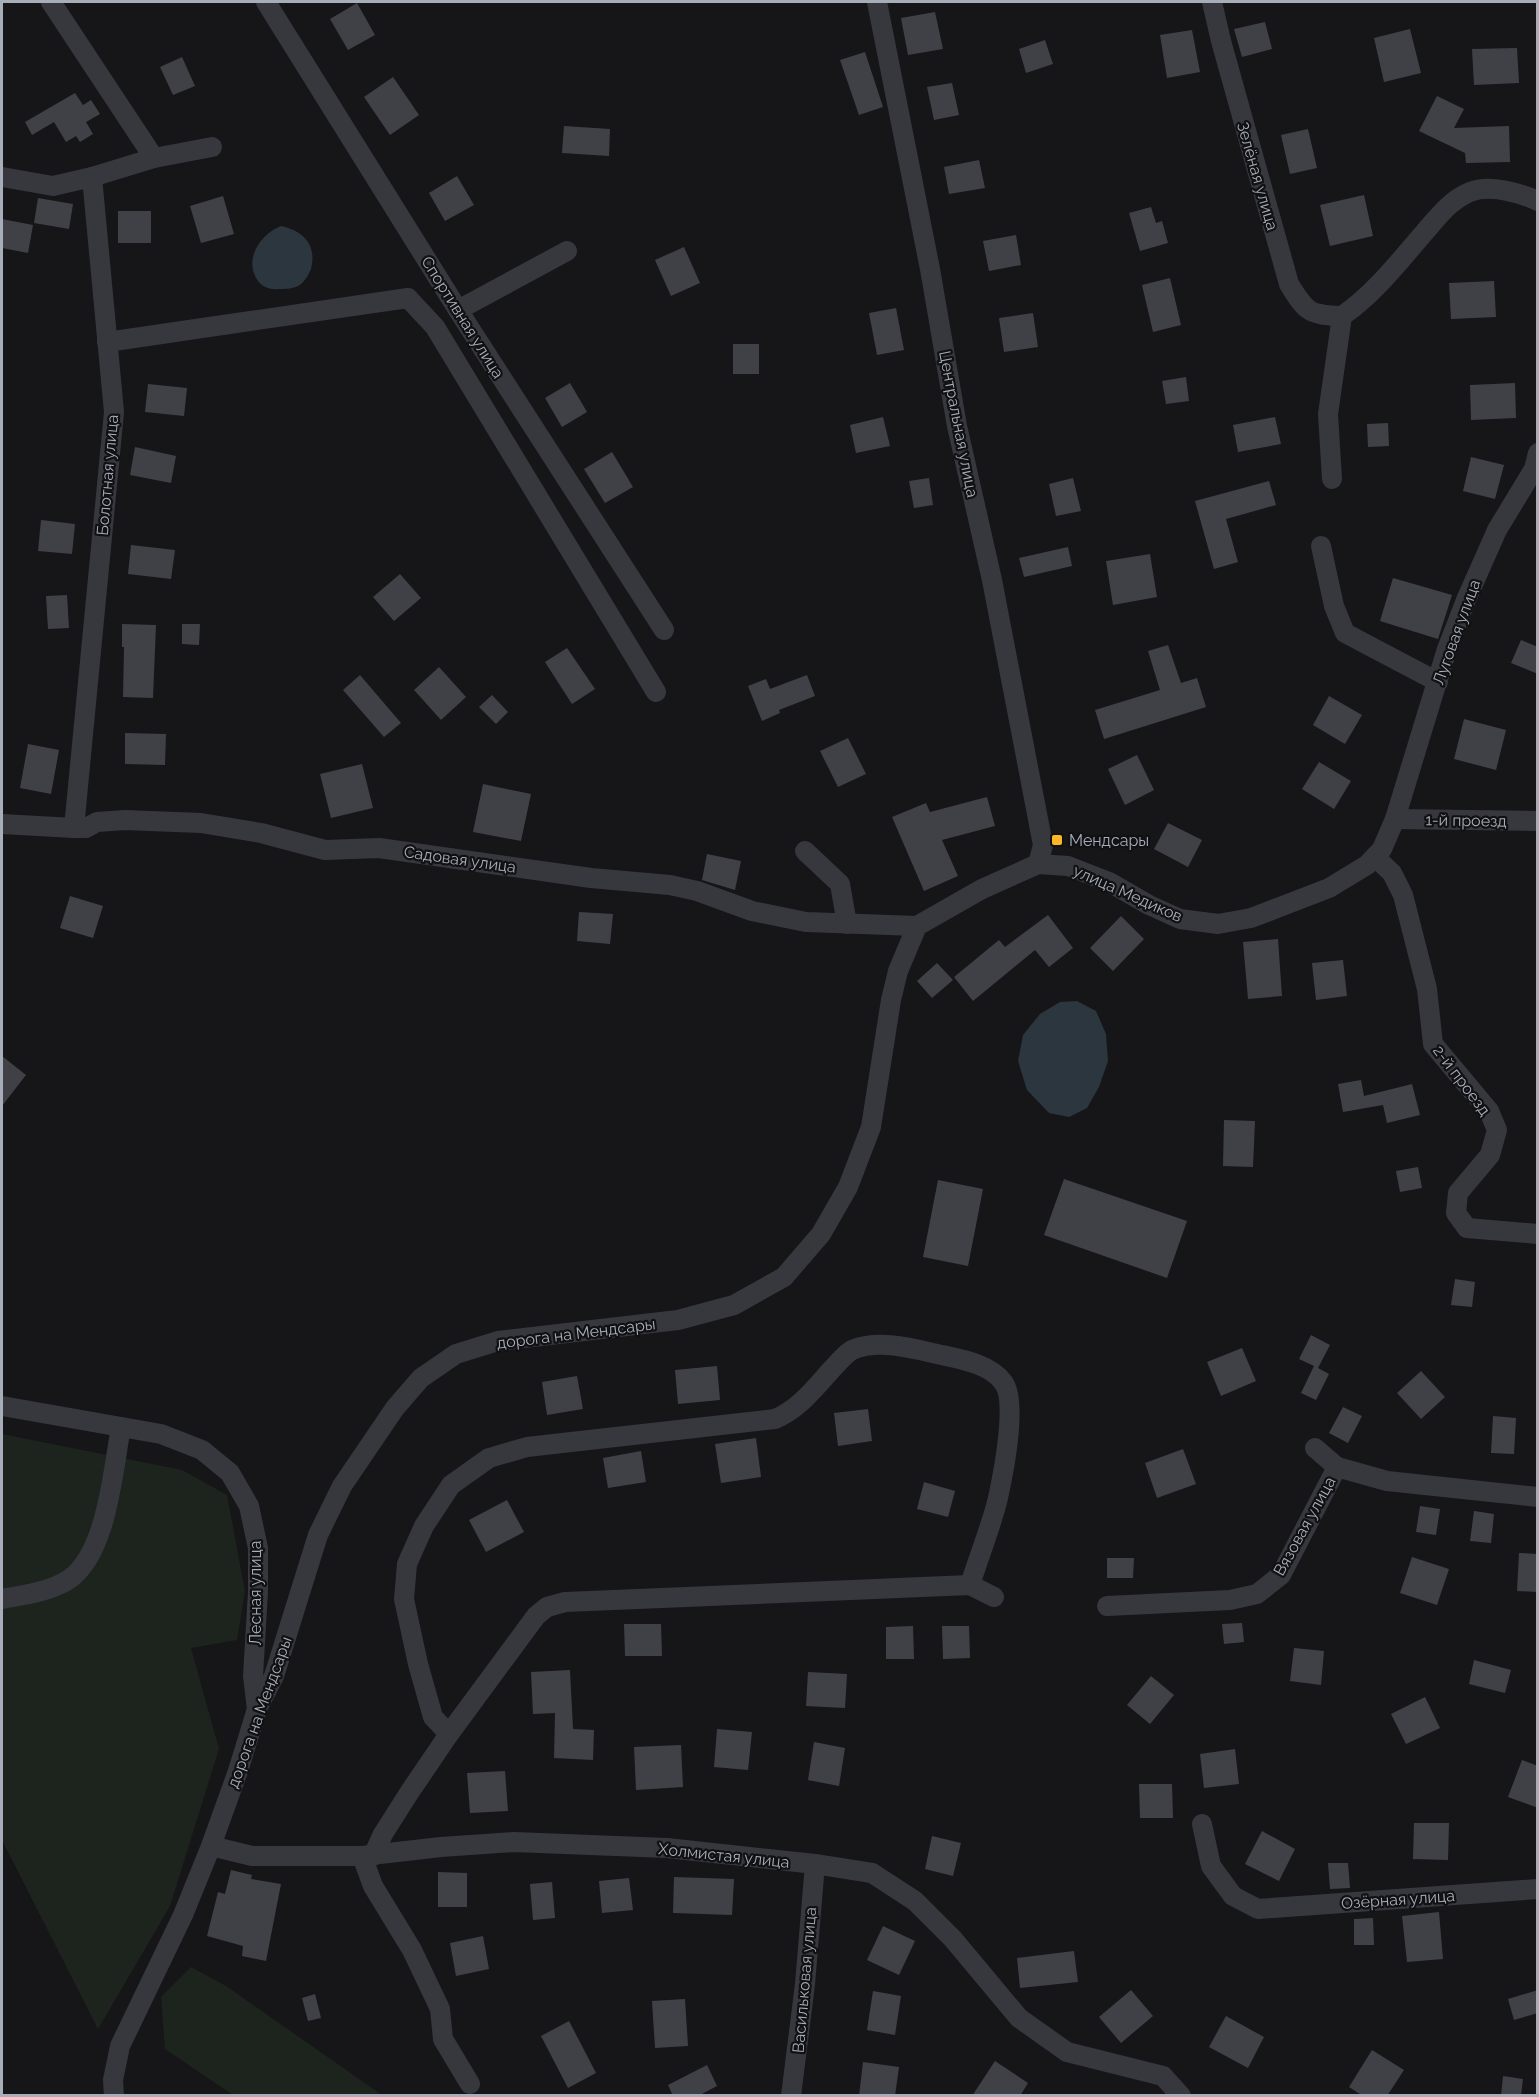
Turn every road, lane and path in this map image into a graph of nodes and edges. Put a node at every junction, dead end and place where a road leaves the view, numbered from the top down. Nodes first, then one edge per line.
1 (51, 2) edge
2 (266, 2) edge
3 (877, 2) edge
4 (1212, 2) edge
5 (212, 147) dead end
6 (154, 158) junction
7 (2, 177) edge
8 (92, 177) junction
9 (1538, 201) edge
10 (567, 251) dead end
11 (458, 310) junction
12 (1342, 316) junction
13 (107, 342) junction
14 (1538, 453) edge
15 (1332, 479) dead end
16 (1321, 546) dead end
17 (664, 630) dead end
18 (1438, 682) junction
19 (656, 692) dead end
20 (1395, 819) junction
21 (1538, 821) edge
22 (2, 824) edge
23 (74, 828) junction
24 (805, 851) dead end
25 (1041, 854) junction
26 (1375, 857) junction
27 (847, 924) junction
28 (917, 926) junction
29 (1538, 1234) edge
30 (2, 1406) edge
31 (121, 1427) junction
32 (1315, 1448) dead end
33 (1337, 1467) junction
34 (1538, 1497) edge
35 (970, 1584) junction
36 (994, 1597) dead end
37 (2, 1599) edge
38 (1107, 1606) dead end
39 (257, 1709) junction
40 (449, 1734) junction
41 (1202, 1824) dead end
42 (211, 1846) junction
43 (368, 1856) junction
44 (815, 1864) junction
45 (1538, 1889) edge
46 (470, 2084) dead end
47 (114, 2096) edge
48 (791, 2096) edge
49 (1181, 2096) edge

1 - 6 street
2 - 11 street, Спортивная улица
3 - 25 street, Центральная улица
4 - 12 street, Зелёная улица
5 - 6 street
6 - 8 street
7 - 8 street
8 - 13 street, Болотная улица
9 - 12 street
10 - 11 street
11 - 17 street, Спортивная улица
12 - 15 street
13 - 19 street
13 - 23 street, Болотная улица
14 - 18 street, Луговая улица
16 - 18 street
18 - 20 street, Луговая улица
20 - 21 street, 1-й проезд
20 - 26 street, улица Медиков
22 - 23 street, Садовая улица
23 - 27 street, Садовая улица
24 - 27 street
25 - 26 street, улица Медиков
25 - 28 street
26 - 29 street, 2-й проезд
27 - 28 street, Садовая улица
28 - 39 street, дорога на Мендсары
30 - 31 street, Лесная улица
31 - 37 street
31 - 39 street, Лесная улица
32 - 33 street
33 - 34 street, Вязовая улица
33 - 38 street, Вязовая улица
35 - 36 street
35 - 40 street
35 - 40 street
39 - 42 street, дорога на Мендсары
40 - 43 street
41 - 45 street, Озёрная улица
42 - 43 street, Холмистая улица
42 - 47 street, дорога на Мендсары
43 - 44 street, Холмистая улица
43 - 46 street
44 - 48 street, Васильковая улица
44 - 49 street, Холмистая улица

